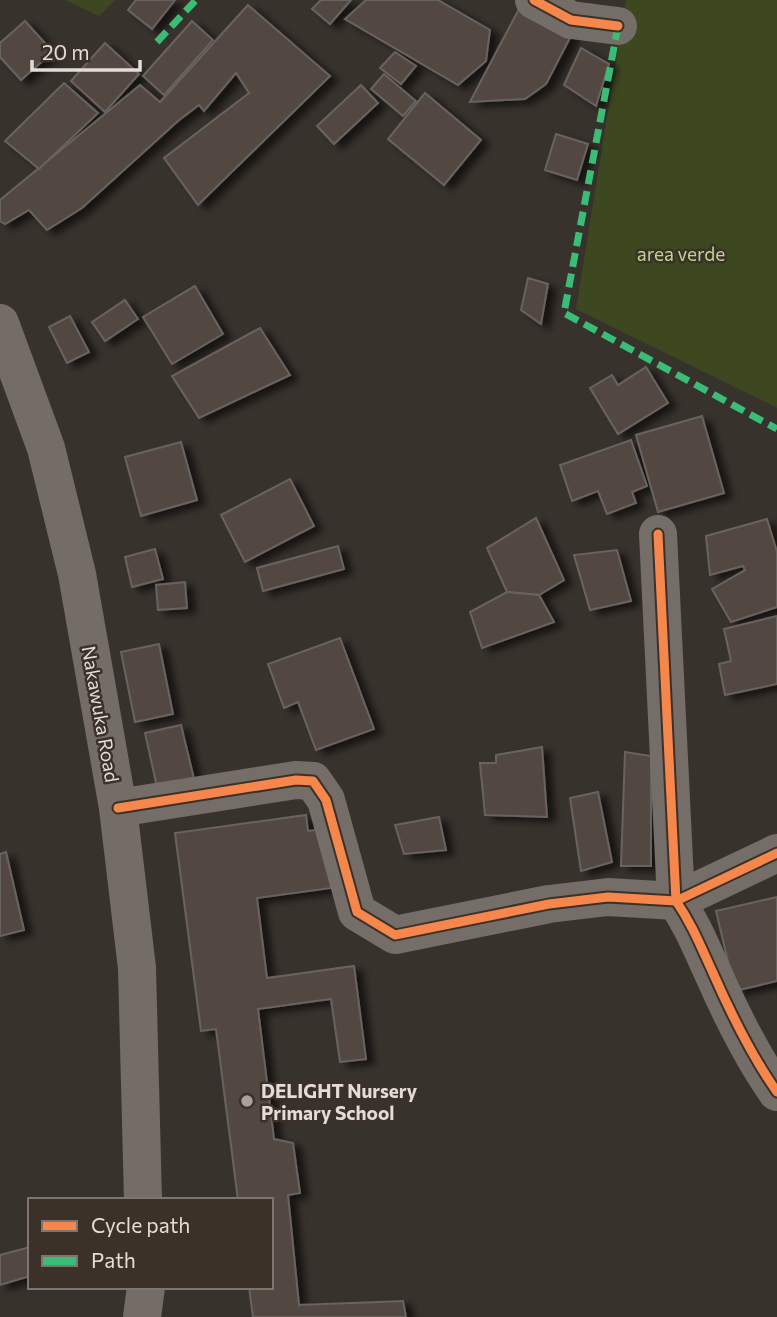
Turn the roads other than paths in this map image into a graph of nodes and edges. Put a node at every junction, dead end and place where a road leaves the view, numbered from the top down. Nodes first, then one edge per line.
1 (534, 0) edge
2 (618, 26) dead end
3 (0, 323) edge
4 (658, 534) dead end
5 (118, 808) junction
6 (777, 853) edge
7 (676, 901) junction
8 (777, 1092) edge
9 (144, 1198) edge
10 (146, 1289) edge
11 (142, 1317) edge

1 - 2 street
3 - 5 main road, Nakawuka Road
4 - 7 street
5 - 7 street
5 - 9 main road, Nakawuka Road
6 - 7 street
7 - 8 street
10 - 11 main road

